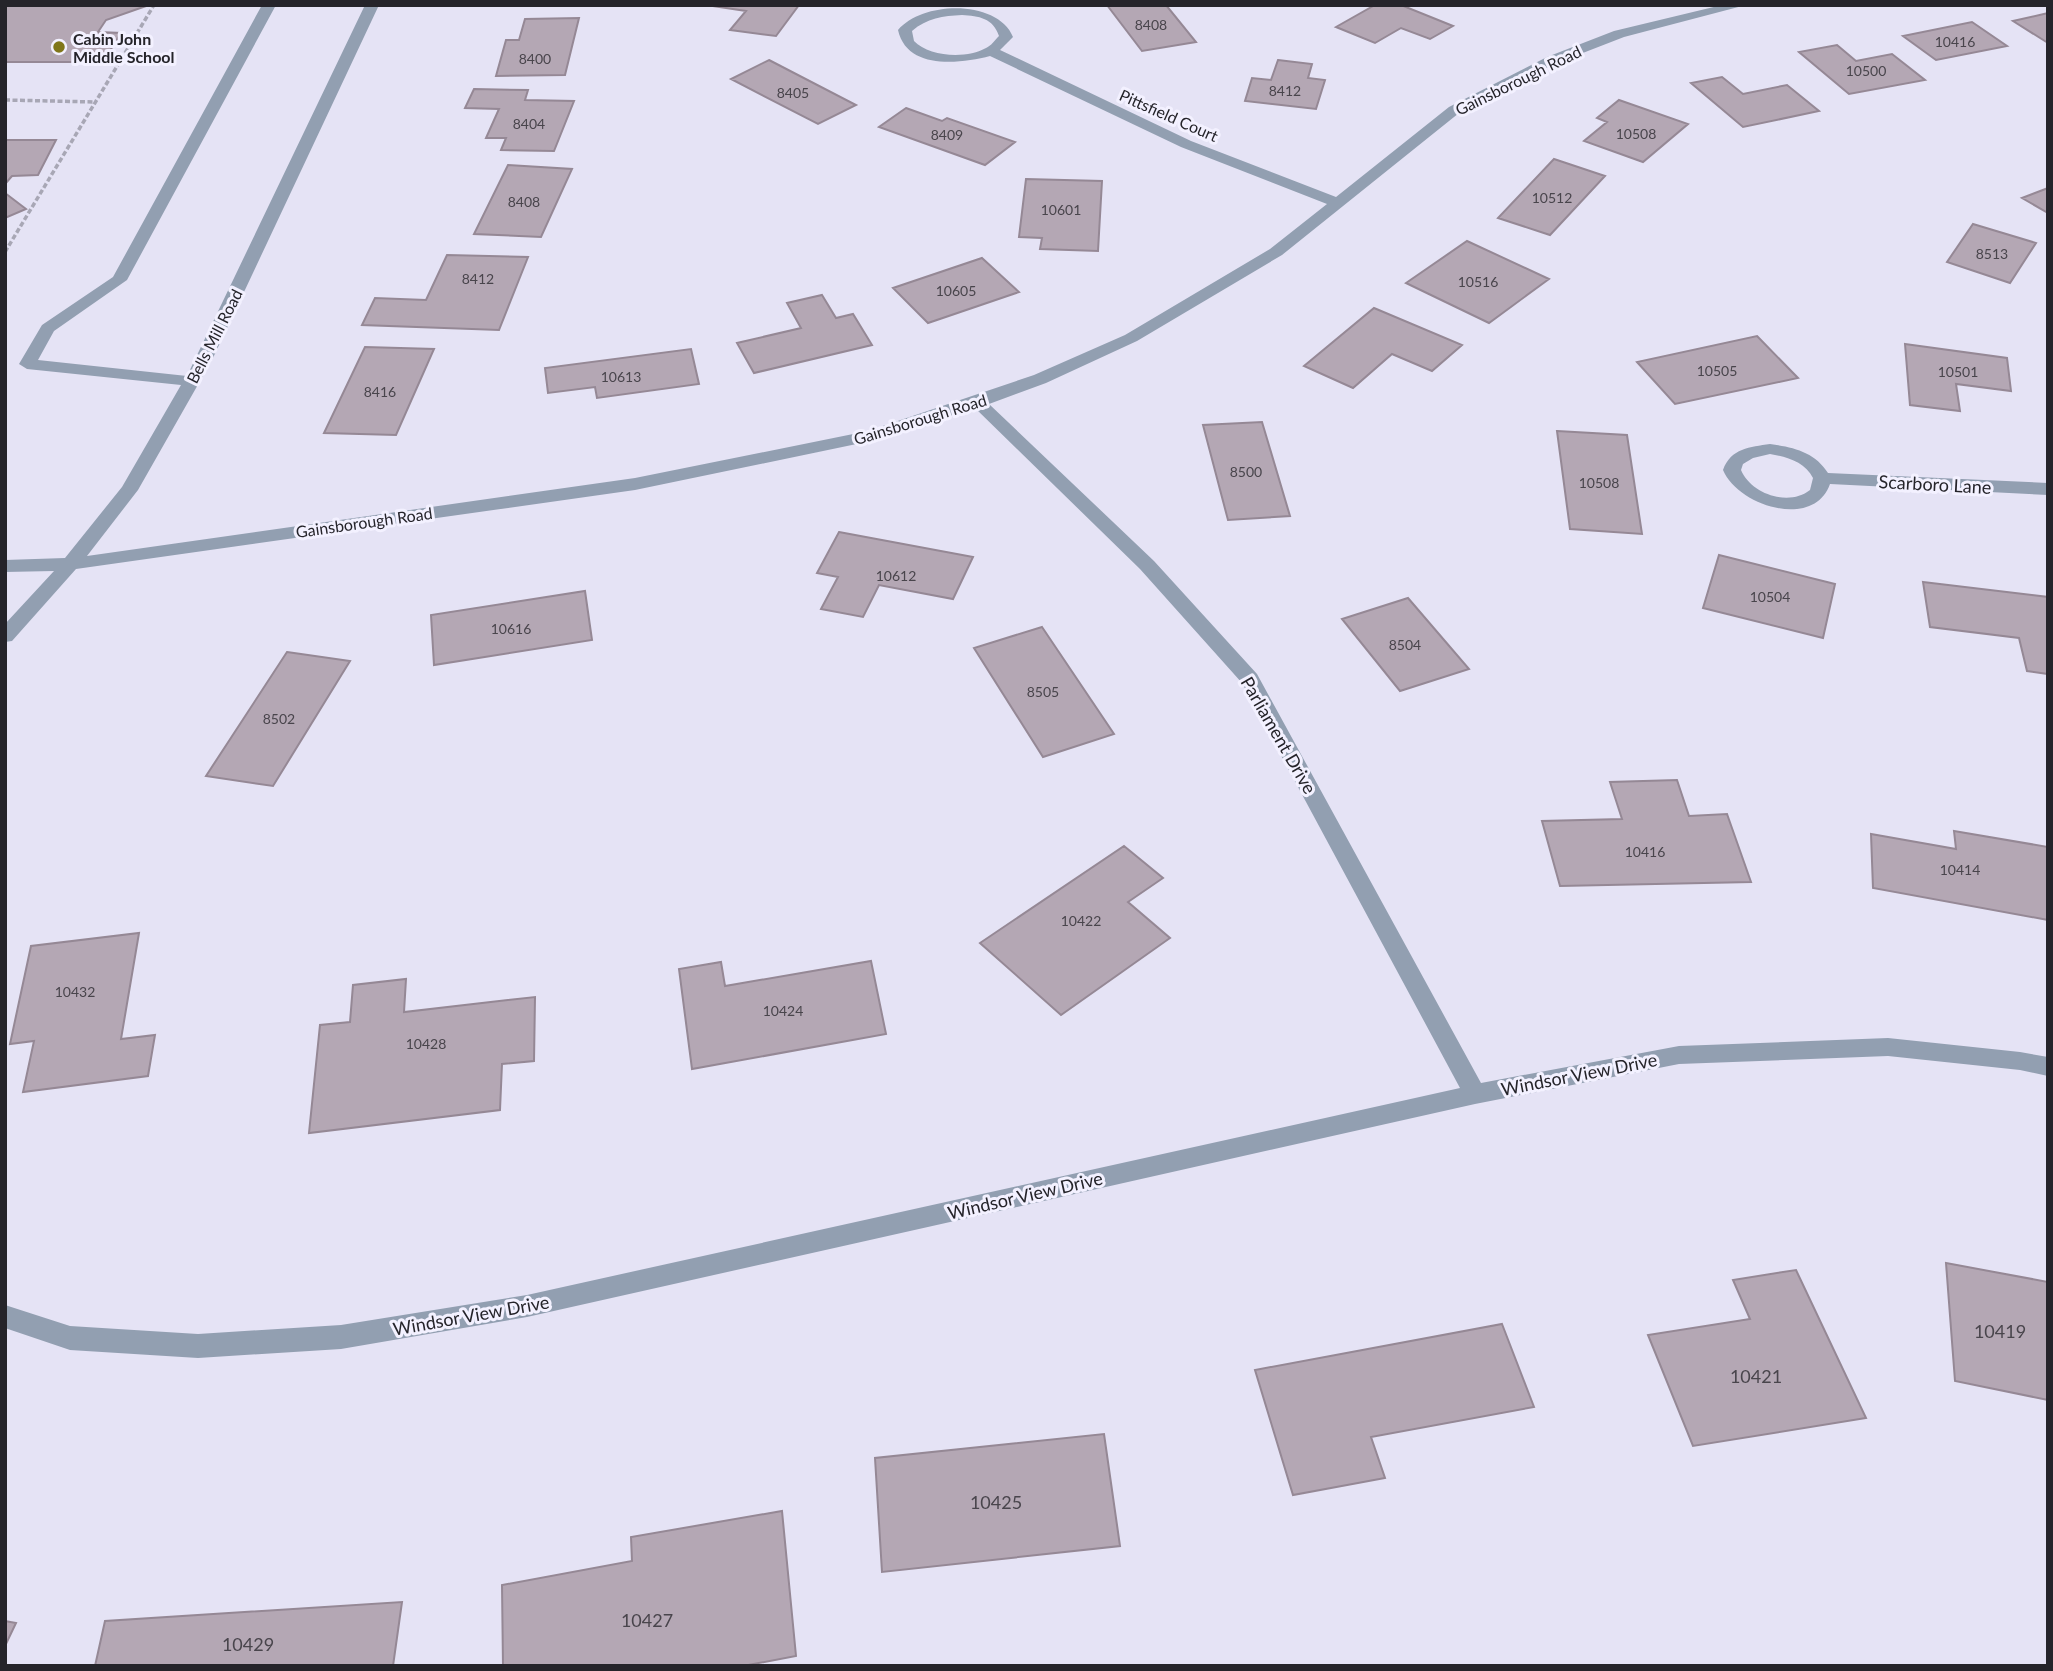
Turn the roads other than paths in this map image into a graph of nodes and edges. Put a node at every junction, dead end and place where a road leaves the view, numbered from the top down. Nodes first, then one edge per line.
1 (269, 5) edge
2 (372, 5) edge
3 (1740, 5) edge
4 (991, 51) junction
5 (1336, 202) junction
6 (191, 381) junction
7 (978, 402) junction
8 (1822, 478) junction
9 (2048, 489) edge
10 (70, 564) junction
11 (5, 566) edge
12 (5, 636) edge
13 (2048, 1067) edge
14 (1475, 1094) junction
15 (5, 1316) edge

1 - 6 street
2 - 6 street, Bells Mill Road
3 - 5 street, Gainsborough Road
4 - 4 street
4 - 5 street, Pittsfield Court
5 - 7 street, Gainsborough Road
6 - 10 street, Bells Mill Road
7 - 10 street, Gainsborough Road
7 - 14 street, Parliament Drive
8 - 8 street
8 - 9 street, Scarboro Lane
10 - 11 street, Gainsborough Road
10 - 12 street, Bells Mill Road
13 - 14 street, Windsor View Drive
14 - 15 street, Windsor View Drive

